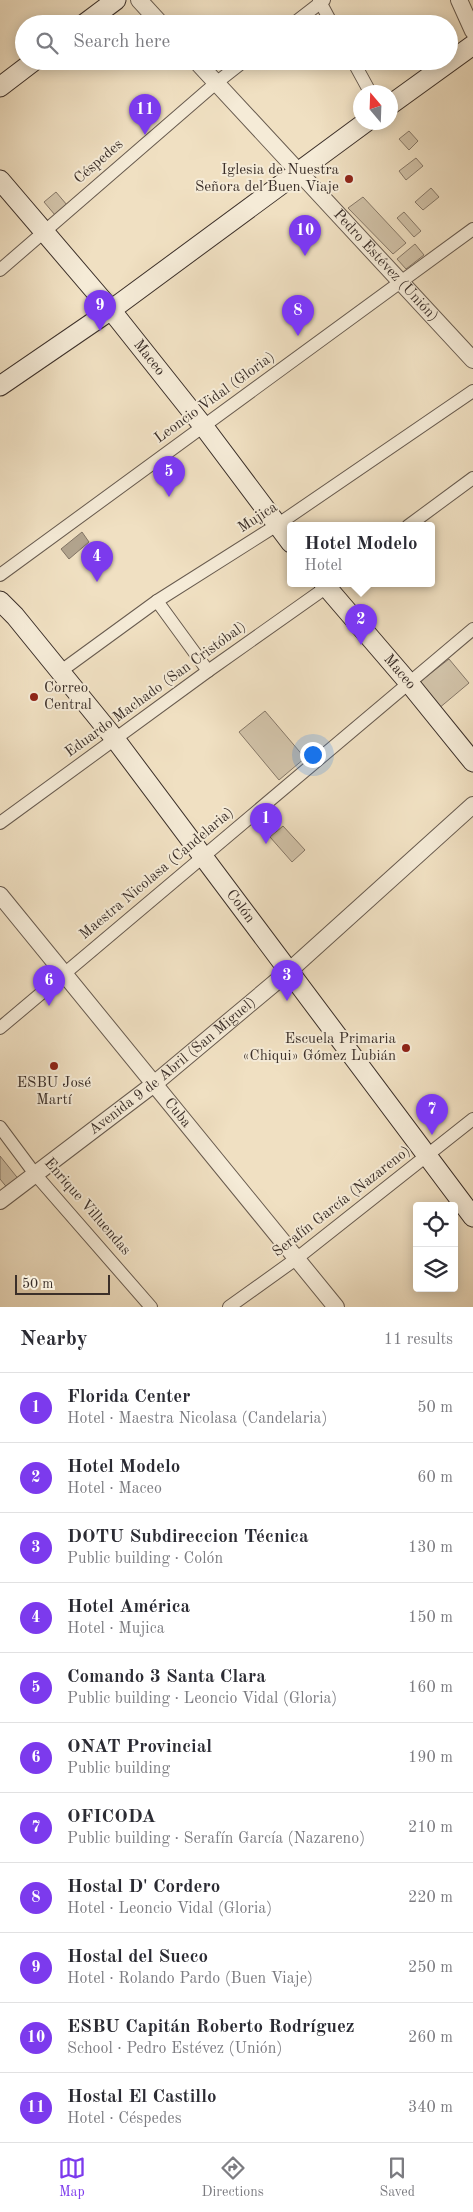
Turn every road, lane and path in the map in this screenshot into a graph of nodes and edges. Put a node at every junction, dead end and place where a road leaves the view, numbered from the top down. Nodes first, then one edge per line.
1 (116, 0) edge
2 (140, 0) edge
3 (459, 0) edge
4 (321, 1) edge
5 (96, 15) edge
6 (153, 15) edge
7 (304, 15) edge
8 (328, 15) edge
9 (473, 31) edge
10 (473, 45) edge
11 (458, 56) edge
12 (22, 70) edge
13 (204, 70) edge
14 (233, 70) edge
15 (358, 70) edge
16 (438, 70) edge
17 (216, 83) junction
18 (366, 85) edge
19 (0, 87) edge
20 (398, 99) edge
21 (355, 130) edge
22 (299, 173) junction
23 (0, 180) edge
24 (473, 228) edge
25 (44, 231) junction
26 (0, 270) edge
27 (400, 283) junction
28 (111, 310) junction
29 (473, 360) edge
30 (0, 386) edge
31 (473, 391) edge
32 (204, 427) junction
33 (473, 478) edge
34 (413, 522) edge
35 (277, 525) junction
36 (287, 538) edge
37 (0, 575) edge
38 (324, 587) edge
39 (329, 587) edge
40 (157, 600) junction
41 (0, 601) edge
42 (473, 629) edge
43 (61, 671) junction
44 (208, 671) junction
45 (409, 683) junction
46 (115, 739) junction
47 (473, 762) edge
48 (473, 805) edge
49 (0, 824) edge
50 (203, 856) junction
51 (0, 895) edge
52 (289, 971) junction
53 (64, 974) junction
54 (0, 1028) edge
55 (154, 1084) junction
56 (473, 1119) edge
57 (0, 1127) edge
58 (427, 1156) junction
59 (35, 1174) junction
60 (0, 1201) edge
61 (473, 1217) edge
62 (296, 1259) junction
63 (151, 1307) edge
64 (228, 1307) edge
65 (336, 1307) edge

1 - 5 main road
2 - 6 street
3 - 9 street
4 - 7 street
4 - 8 street
10 - 11 main road
12 - 19 main road
13 - 17 street, Pedro Estévez (Unión)
14 - 17 street, Céspedes
15 - 18 street
16 - 20 main road
17 - 22 street, Pedro Estévez (Unión)
17 - 25 street, Céspedes
21 - 22 main road
22 - 27 street, Pedro Estévez (Unión)
22 - 28 main road
23 - 25 main road, Maceo
24 - 27 street, Leoncio Vidal (Gloria)
25 - 26 street, Céspedes
25 - 28 main road, Maceo
27 - 29 street, Pedro Estévez (Unión)
27 - 32 street, Leoncio Vidal (Gloria)
28 - 30 main road
28 - 32 main road, Maceo
31 - 35 street, Mujica
32 - 35 main road, Maceo
32 - 37 street, Leoncio Vidal (Gloria)
33 - 34 street
35 - 36 main road, Maceo
35 - 40 street, Mujica
38 - 44 street, Eduardo Machado (San Cristóbal)
39 - 45 main road, Maceo
40 - 43 street, Mujica
40 - 44 street
41 - 43 main road, Colón
42 - 45 street, Maestra Nicolasa (Candelaria)
43 - 46 main road, Colón
44 - 46 street, Eduardo Machado (San Cristóbal)
45 - 47 main road, Maceo
45 - 50 street, Maestra Nicolasa (Candelaria)
46 - 49 street, Eduardo Machado (San Cristóbal)
46 - 50 main road, Colón
48 - 52 street, Avenida 9 de Abril (San Miguel)
50 - 52 main road, Colón
50 - 53 street, Maestra Nicolasa (Candelaria)
51 - 53 street, Cuba
52 - 55 street, Avenida 9 de Abril (San Miguel)
52 - 58 main road, Colón
53 - 54 street, Maestra Nicolasa (Candelaria)
53 - 55 street, Cuba
55 - 59 street, Avenida 9 de Abril (San Miguel)
55 - 62 street, Cuba
56 - 58 street, Serafín García (Nazareno)
57 - 59 street, Enrique Villuendas
58 - 61 main road, Colón
58 - 62 street, Serafín García (Nazareno)
59 - 60 street, Avenida 9 de Abril (San Miguel)
59 - 63 street, Enrique Villuendas
62 - 64 street, Serafín García (Nazareno)
62 - 65 street, Cuba

